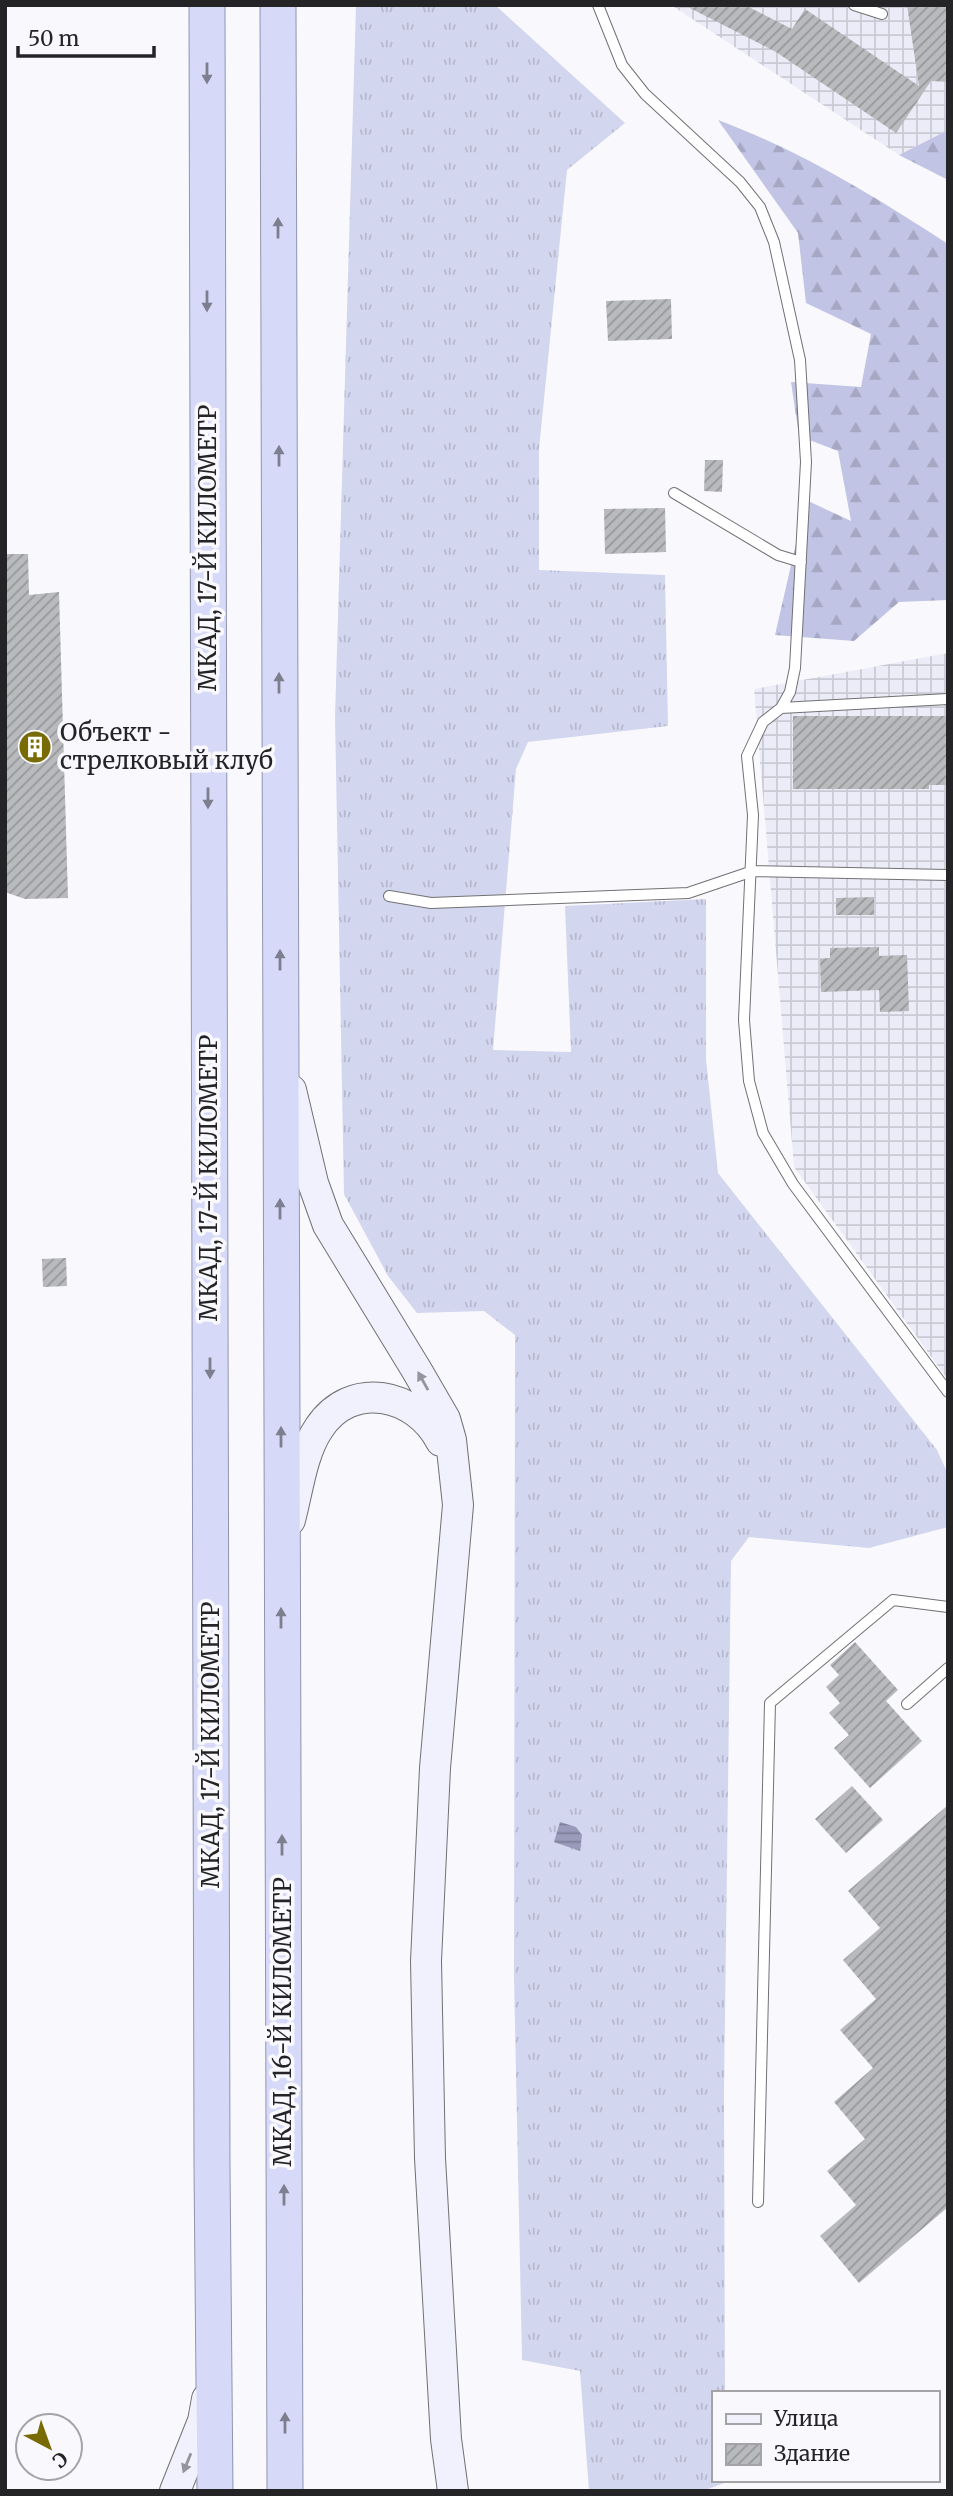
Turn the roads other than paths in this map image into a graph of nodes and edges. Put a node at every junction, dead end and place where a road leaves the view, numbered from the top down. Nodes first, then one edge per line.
1 (206, 5) edge
2 (278, 5) edge
3 (598, 5) edge
4 (854, 5) edge
5 (882, 14) dead end
6 (674, 493) dead end
7 (801, 562) junction
8 (948, 699) edge
9 (781, 708) junction
10 (752, 872) junction
11 (948, 875) edge
12 (389, 895) dead end
13 (280, 1028) junction
14 (948, 1392) edge
15 (454, 1467) junction
16 (281, 1554) junction
17 (948, 1606) edge
18 (948, 1668) edge
19 (907, 1704) dead end
20 (758, 2202) dead end
21 (215, 2350) junction
22 (175, 2491) edge
23 (215, 2491) edge
24 (285, 2491) edge
25 (453, 2491) edge

1 -> 21 highway, МКАД, 17-Й КИЛОМЕТР
13 -> 2 highway
3 - 7 lane
4 - 5 lane
6 - 7 lane
7 - 9 lane
8 - 9 lane
9 - 10 lane
10 - 11 lane
10 - 12 lane
10 - 14 lane
15 -> 13 main road
16 -> 13 highway
15 - 16 main road
15 - 25 main road
24 -> 16 highway, МКАД, 16-Й КИЛОМЕТР
17 - 20 lane
18 - 19 lane
21 -> 22 main road
21 - 23 highway

